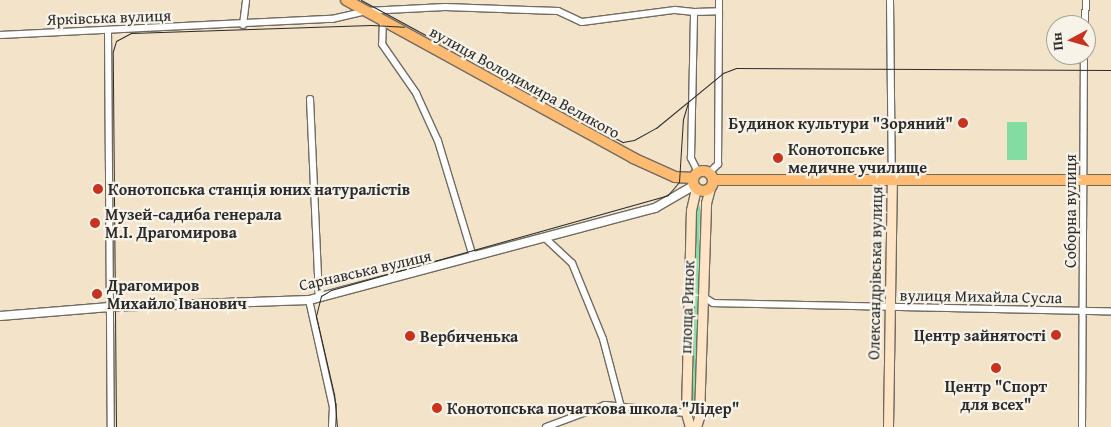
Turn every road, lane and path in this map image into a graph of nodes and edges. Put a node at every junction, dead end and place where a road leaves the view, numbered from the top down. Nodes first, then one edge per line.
1 (246, 0) edge
2 (719, 0) edge
3 (890, 0) edge
4 (1086, 0) edge
5 (352, 1) edge
6 (366, 11) junction
7 (719, 11) junction
8 (694, 12) junction
9 (1085, 15) edge
10 (383, 20) junction
11 (243, 24) junction
12 (108, 31) junction
13 (0, 35) edge
14 (1084, 65) edge
15 (310, 99) dead end
16 (1084, 180) junction
17 (1111, 180) edge
18 (695, 181) junction
19 (711, 181) junction
20 (892, 182) junction
21 (545, 238) junction
22 (473, 258) junction
23 (702, 296) junction
24 (318, 298) junction
25 (309, 300) junction
26 (110, 308) junction
27 (889, 308) junction
28 (1084, 311) junction
29 (1111, 311) edge
30 (0, 316) edge
31 (621, 407) junction
32 (686, 413) junction
33 (111, 427) edge
34 (332, 427) edge
35 (546, 427) edge
36 (690, 427) edge
37 (696, 427) edge
38 (888, 427) edge
39 (1082, 427) edge

1 - 11 street
2 - 7 street
3 - 20 street, Олександрівська вулиця
4 - 9 street
5 - 6 main road, вулиця Володимира Великого
6 - 8 street, Ярківська вулиця
6 - 10 main road, вулиця Володимира Великого
6 - 11 street, Ярківська вулиця
7 - 8 street, Ярківська вулиця
7 - 19 street
8 - 18 street
10 - 18 main road, вулиця Володимира Великого
10 - 22 street
11 - 12 street, Ярківська вулиця
12 - 13 street, Ярківська вулиця
12 - 26 street
14 - 16 street, Соборна вулиця
15 - 24 street
16 - 17 main road
16 - 20 main road
16 - 28 street, Соборна вулиця
18 - 19 main road
18 - 19 main road
18 - 21 street, Сарнавська вулиця
18 - 32 main road, площа Ринок
19 - 20 main road
19 - 23 main road, площа Ринок
20 - 27 main road, Олександрівська вулиця
21 - 22 street, Сарнавська вулиця
21 - 31 street
22 - 24 street, Сарнавська вулиця
23 - 27 street, вулиця Михайла Сусла
23 - 37 main road, площа Ринок
24 - 25 street, Сарнавська вулиця
25 - 26 street, Сарнавська вулиця
25 - 34 street
26 - 30 street, Сарнавська вулиця
26 - 33 street
27 - 28 street, вулиця Михайла Сусла
27 - 38 main road, Олександрівська вулиця
28 - 29 street, вулиця Михайла Сусла
28 - 39 street, Соборна вулиця
31 - 32 street
31 - 35 street
32 - 36 main road, площа Ринок

